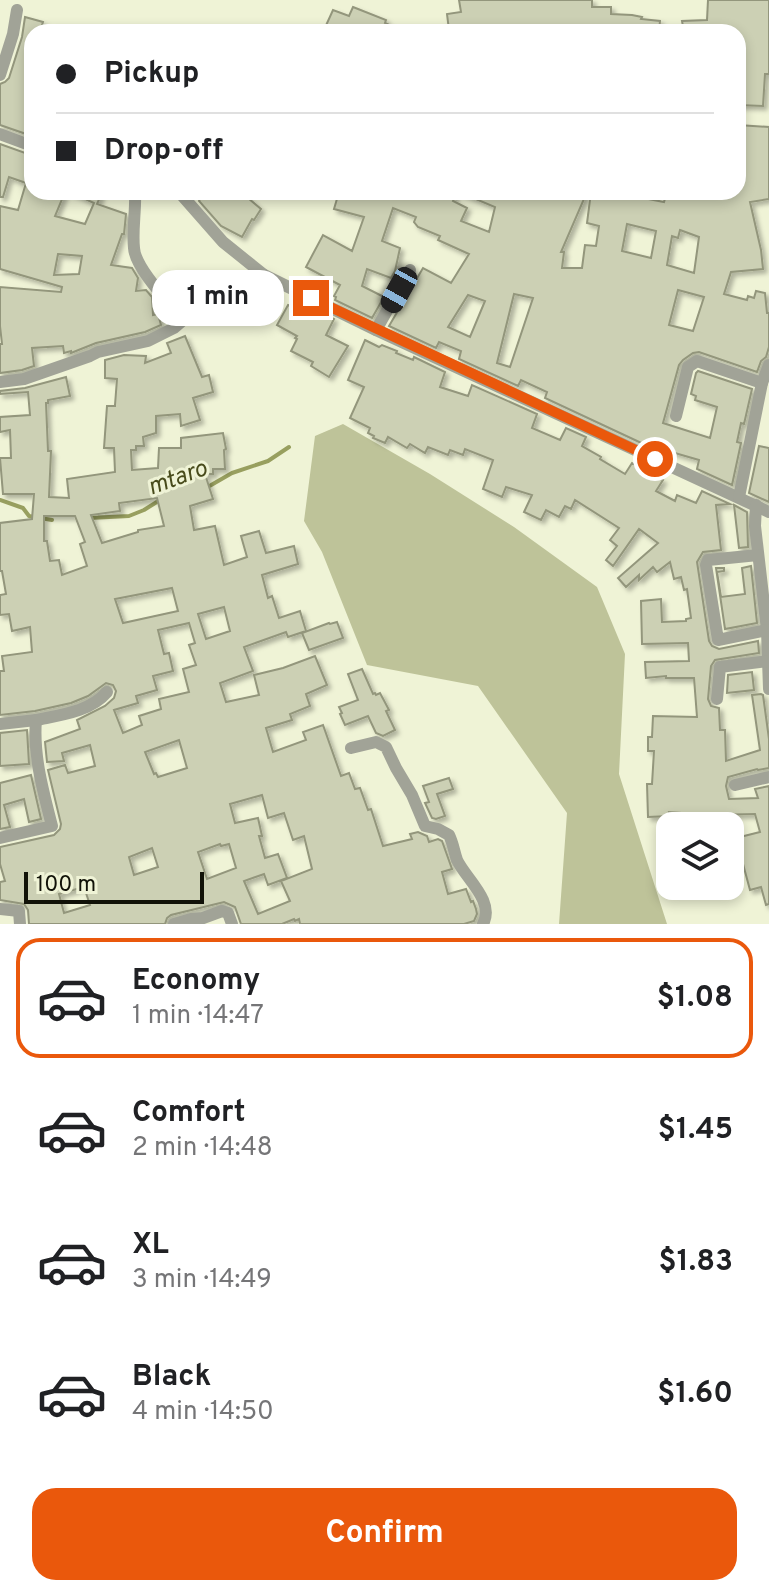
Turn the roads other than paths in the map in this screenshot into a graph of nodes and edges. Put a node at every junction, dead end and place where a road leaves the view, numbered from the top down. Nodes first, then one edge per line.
1 (17, 10) dead end
2 (0, 75) edge
3 (0, 134) edge
4 (24, 143) edge
5 (135, 200) edge
6 (186, 200) edge
7 (410, 270) dead end
8 (264, 275) junction
9 (183, 320) junction
10 (376, 330) junction
11 (769, 365) edge
12 (0, 382) edge
13 (762, 383) junction
14 (676, 416) dead end
15 (739, 497) junction
16 (756, 505) junction
17 (769, 512) edge
18 (758, 555) junction
19 (767, 630) junction
20 (718, 640) junction
21 (768, 661) edge
22 (720, 667) junction
23 (769, 689) edge
24 (107, 692) dead end
25 (717, 699) dead end
26 (36, 720) junction
27 (0, 724) edge
28 (351, 748) dead end
29 (769, 777) edge
30 (735, 785) dead end
31 (0, 838) edge
32 (0, 909) edge
33 (20, 924) edge
34 (174, 924) edge
35 (232, 924) edge
36 (483, 924) edge

1 - 2 street
3 - 4 street
5 - 9 street
6 - 8 street
7 - 10 street
8 - 9 street
8 - 10 street
9 - 12 street
10 - 15 street
11 - 13 street
13 - 14 street
13 - 15 street
15 - 16 street
16 - 17 street
16 - 18 street
18 - 19 street
18 - 20 street
19 - 20 street
19 - 21 street
20 - 22 street
21 - 22 street
21 - 23 street
22 - 25 street
24 - 26 street
26 - 27 street
26 - 31 street
28 - 36 street
29 - 30 street
32 - 33 street
34 - 35 street

